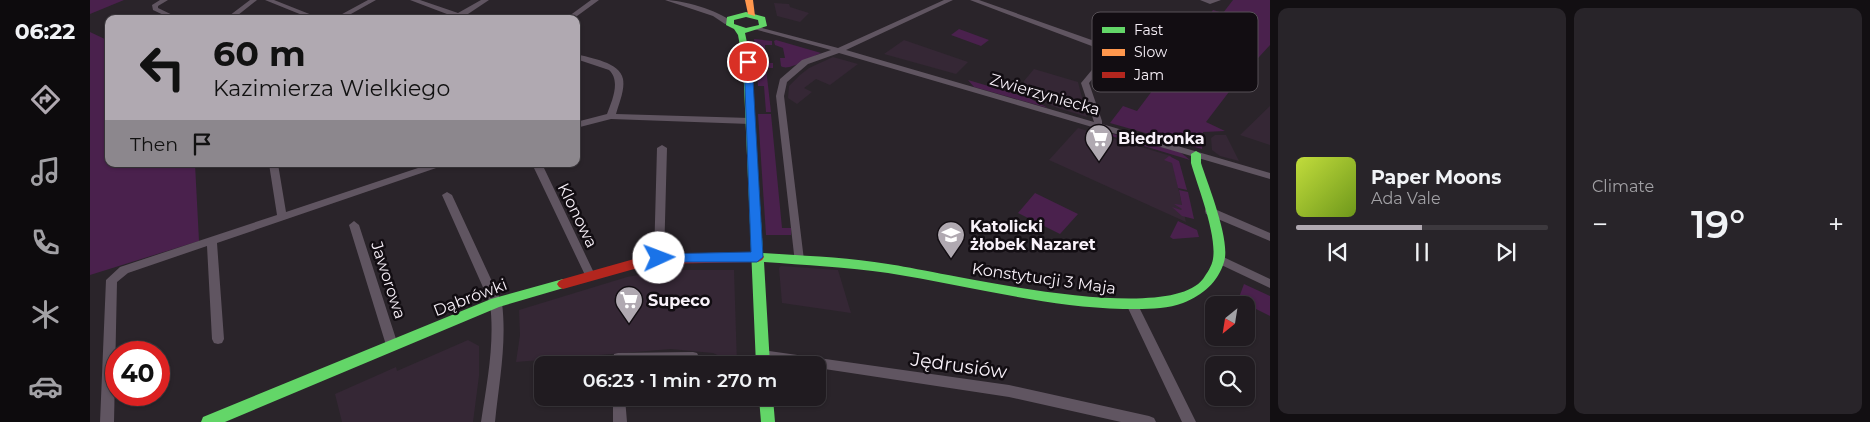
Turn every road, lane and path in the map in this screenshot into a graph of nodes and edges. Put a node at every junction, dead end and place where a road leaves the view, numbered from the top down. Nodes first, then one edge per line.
1 (165, 0) edge
2 (254, 0) edge
3 (268, 0) edge
4 (373, 0) edge
5 (413, 0) edge
6 (486, 0) edge
7 (596, 0) edge
8 (668, 0) edge
9 (743, 0) edge
10 (749, 0) edge
11 (950, 0) edge
12 (973, 0) edge
13 (1203, 0) edge
14 (1218, 0) edge
15 (752, 14) junction
16 (170, 15) edge
17 (233, 15) edge
18 (308, 15) edge
19 (344, 15) edge
20 (456, 15) edge
21 (461, 15) edge
22 (574, 15) edge
23 (734, 17) junction
24 (759, 28) junction
25 (738, 30) junction
26 (1092, 43) edge
27 (839, 50) junction
28 (580, 57) edge
29 (748, 62) junction
30 (1092, 75) edge
31 (612, 116) junction
32 (750, 121) junction
33 (580, 123) edge
34 (1097, 126) junction
35 (662, 148) dead end
36 (1196, 154) junction
37 (274, 167) edge
38 (430, 167) edge
39 (539, 168) dead end
40 (1270, 176) edge
41 (447, 195) dead end
42 (1210, 211) junction
43 (282, 215) junction
44 (354, 225) dead end
45 (1270, 237) edge
46 (212, 241) junction
47 (757, 257) junction
48 (659, 258) junction
49 (1219, 259) junction
50 (799, 260) junction
51 (590, 275) junction
52 (1270, 284) edge
53 (496, 303) junction
54 (1132, 306) junction
55 (218, 339) dead end
56 (392, 345) junction
57 (762, 356) edge
58 (826, 368) edge
59 (619, 406) edge
60 (767, 406) edge
61 (107, 422) edge
62 (208, 422) edge
63 (488, 422) edge
64 (620, 422) edge
65 (768, 422) edge
66 (1149, 422) edge
67 (1189, 422) edge

1 - 16 street
2 - 17 street
3 - 18 street
4 - 19 street
5 - 20 street
6 - 21 street
7 - 22 street
8 - 23 street
9 - 23 street
10 - 15 street
11 - 27 street
12 - 26 street
13 - 14 street
15 - 23 street
15 - 24 street
23 - 25 street
24 - 25 street
24 - 27 street, Zwierzyniecka
24 - 29 street
25 - 29 street
27 - 34 street, Zwierzyniecka
27 - 50 street
28 - 31 street
29 - 32 street
30 - 34 street
31 - 32 street
31 - 33 street
32 - 47 street
34 - 36 street, Zwierzyniecka
35 - 48 street
36 - 40 street, Zwierzyniecka
36 - 42 street
37 - 43 street
38 - 43 street
39 - 51 street, Klonowa
41 - 53 street
42 - 45 street
42 - 49 street
43 - 46 street
44 - 56 street, Jaworowa
46 - 55 street
46 - 61 street
47 - 48 street, Dąbrówki
47 - 50 street, Konstytucji 3 Maja
47 - 57 street
48 - 51 street, Dąbrówki
49 - 52 street
49 - 54 street, Konstytucji 3 Maja
50 - 54 street, Konstytucji 3 Maja
51 - 53 street, Dąbrówki
53 - 56 street, Dąbrówki
53 - 63 street
54 - 67 street
56 - 62 street, Dąbrówki
58 - 66 street, Jędrusiów
59 - 64 street
60 - 65 street

